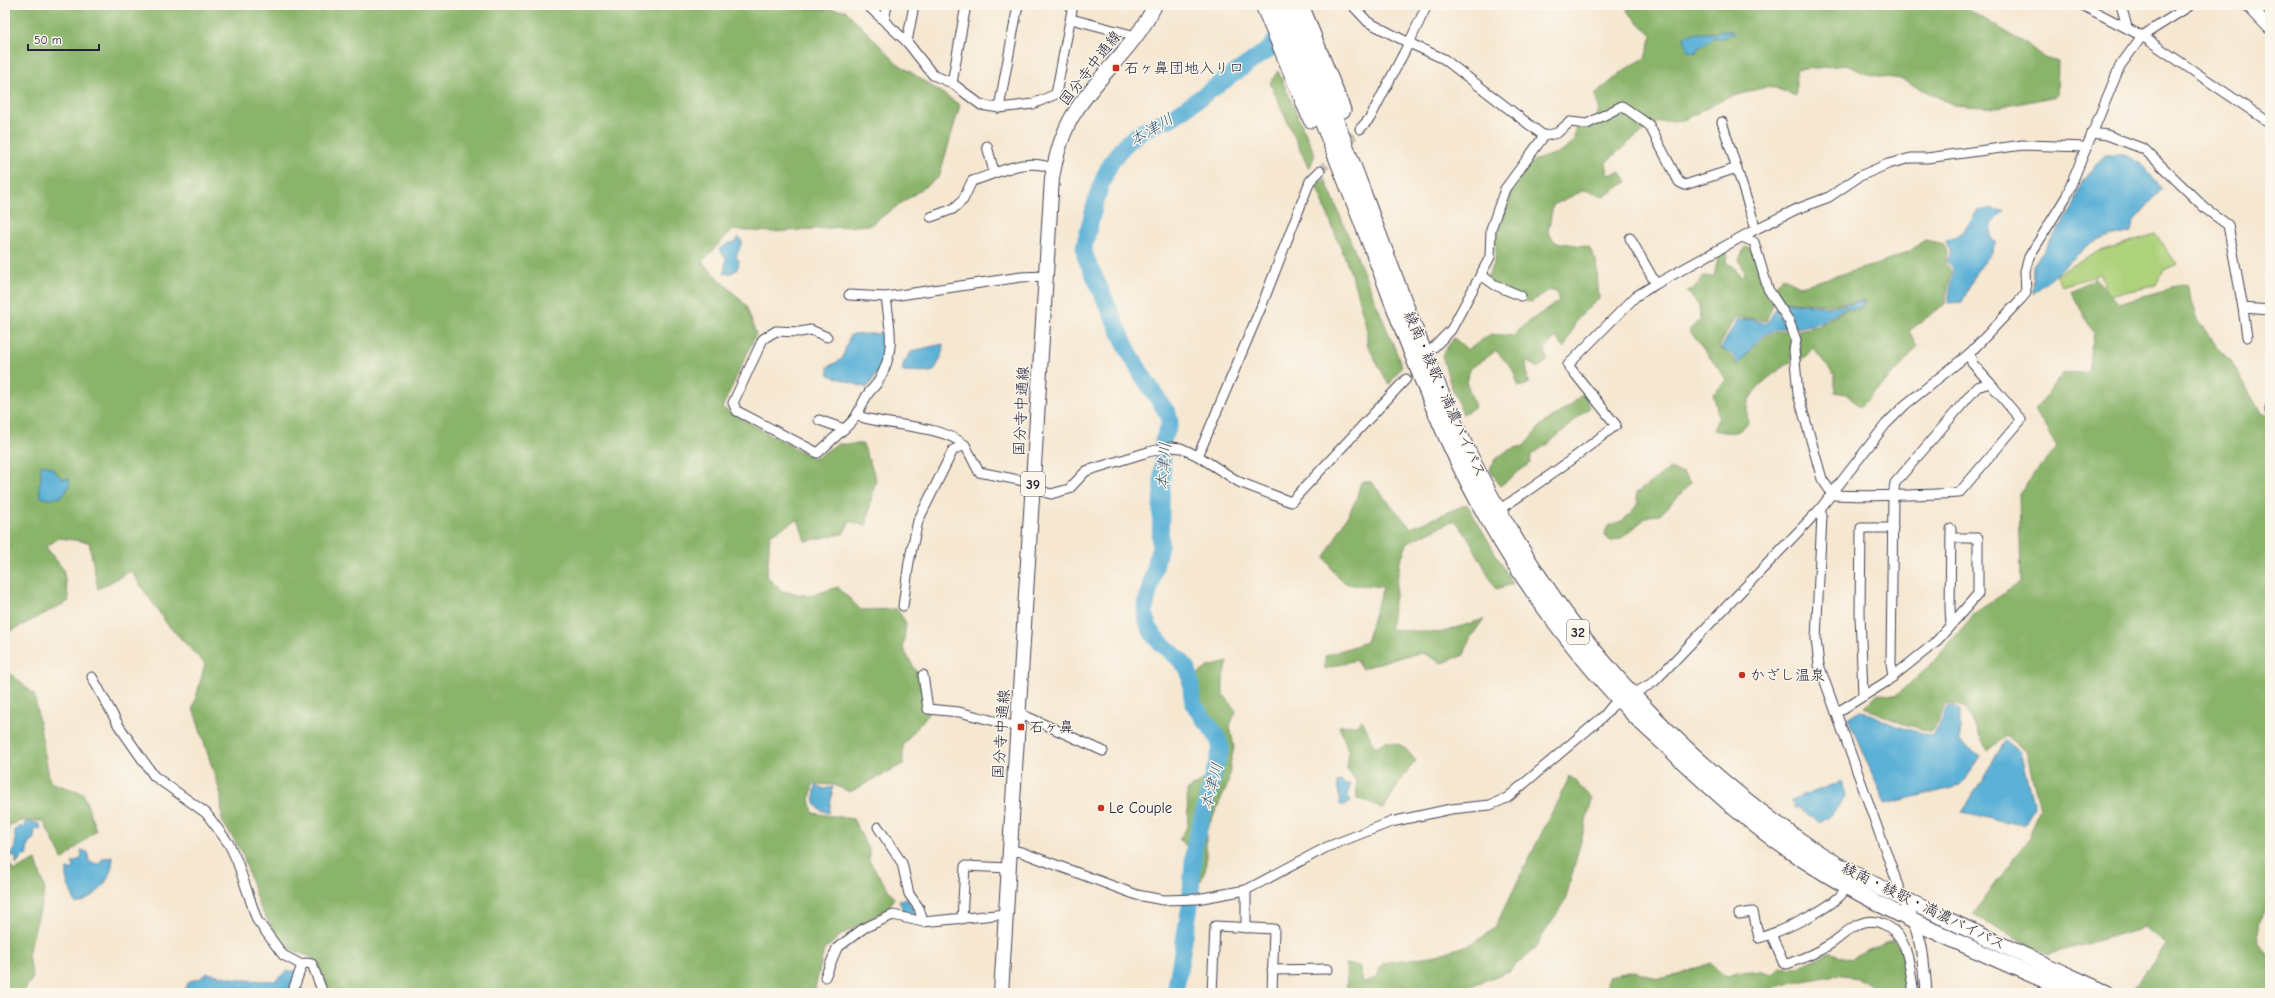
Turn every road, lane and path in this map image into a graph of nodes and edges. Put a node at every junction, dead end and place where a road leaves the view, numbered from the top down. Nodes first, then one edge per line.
1 (866, 5) edge
2 (887, 5) edge
3 (914, 5) edge
4 (966, 5) edge
5 (1018, 5) edge
6 (1073, 5) edge
7 (1155, 5) edge
8 (1290, 5) edge
9 (1301, 5) edge
10 (1352, 5) edge
11 (1427, 5) edge
12 (2082, 5) edge
13 (2121, 5) edge
14 (2190, 5) edge
15 (2248, 5) edge
16 (1267, 6) edge
17 (1071, 19) junction
18 (884, 21) junction
19 (2127, 26) junction
20 (2270, 28) edge
21 (1136, 36) junction
22 (2142, 36) junction
23 (906, 42) junction
24 (1409, 43) junction
25 (1301, 50) junction
26 (952, 83) junction
27 (999, 108) junction
28 (1722, 122) dead end
29 (2270, 123) edge
30 (1360, 129) tunnel mouth
31 (2092, 133) junction
32 (1544, 136) junction
33 (987, 146) dead end
34 (2086, 147) junction
35 (1737, 168) junction
36 (1054, 169) junction
37 (1320, 171) tunnel mouth
38 (994, 172) junction
39 (931, 217) dead end
40 (1756, 229) junction
41 (1742, 237) junction
42 (1630, 238) dead end
43 (1481, 275) junction
44 (1046, 276) junction
45 (1389, 277) junction
46 (1656, 284) junction
47 (849, 295) dead end
48 (1520, 296) dead end
49 (886, 297) junction
50 (2243, 308) junction
51 (2270, 310) edge
52 (827, 337) dead end
53 (2247, 337) dead end
54 (1434, 347) dead end
55 (1970, 353) junction
56 (1406, 380) dead end
57 (1990, 383) junction
58 (858, 416) junction
59 (819, 420) dead end
60 (844, 429) junction
61 (965, 445) junction
62 (1198, 456) junction
63 (1033, 483) junction
64 (1833, 495) junction
65 (1893, 496) junction
66 (1820, 509) junction
67 (1492, 514) junction
68 (1893, 528) junction
69 (903, 606) dead end
70 (1951, 624) junction
71 (923, 675) dead end
72 (1893, 676) junction
73 (92, 677) dead end
74 (1863, 695) junction
75 (1628, 699) junction
76 (1019, 713) junction
77 (1836, 713) junction
78 (1018, 727) junction
79 (1103, 752) dead end
80 (878, 827) dead end
81 (1010, 850) junction
82 (1009, 868) junction
83 (1846, 886) junction
84 (1246, 890) junction
85 (1903, 899) junction
86 (1006, 914) junction
87 (1739, 914) dead end
88 (962, 919) junction
89 (923, 922) junction
90 (1915, 922) junction
91 (1246, 928) junction
92 (1771, 934) junction
93 (302, 965) junction
94 (1328, 969) dead end
95 (1272, 970) junction
96 (825, 977) dead end
97 (292, 993) edge
98 (323, 993) edge
99 (1001, 993) edge
100 (1212, 993) edge
101 (1272, 993) edge
102 (1914, 993) edge
103 (1926, 993) edge
104 (2074, 993) edge
105 (2107, 993) edge

1 - 18 street
2 - 18 street
3 - 23 street
4 - 26 street
5 - 27 street
6 - 17 street
7 - 21 main road, 国分寺中通線 / 39
8 - 25 highway, 綾南・綾歌・満濃バイパス / 32
9 - 25 highway
10 - 24 street
11 - 24 street
12 - 19 street
13 - 19 street
14 - 22 street
15 - 20 main road
16 - 25 highway, 綾南・綾歌・満濃バイパス / 32
17 - 21 street
17 - 27 street
18 - 23 street
19 - 22 street
21 - 36 main road, 国分寺中通線 / 39
22 - 29 street
22 - 31 street
23 - 26 street
24 - 30 street
24 - 32 street
25 - 45 highway, 綾南・綾歌・満濃バイパス / 32
25 - 45 highway
26 - 27 street
28 - 35 street
31 - 34 street
31 - 50 street
32 - 35 street
32 - 43 street
33 - 38 street
34 - 40 street
34 - 55 street
35 - 40 street
36 - 38 street
36 - 44 main road, 国分寺中通線 / 39
37 - 62 street
38 - 39 street
40 - 41 street
41 - 46 street
41 - 64 street
42 - 46 street
43 - 48 street
43 - 54 street
44 - 49 street
44 - 63 main road, 国分寺中通線 / 39
45 - 67 highway, 綾南・綾歌・満濃バイパス / 32
46 - 67 street
47 - 49 street
49 - 58 street
50 - 51 street
50 - 53 street
52 - 60 street
55 - 57 street
55 - 64 street
56 - 62 street
57 - 65 street
57 - 65 street
58 - 60 street
58 - 61 street
59 - 60 street
61 - 63 street
61 - 69 street
62 - 63 street
63 - 76 main road, 国分寺中通線 / 39
64 - 65 street
64 - 66 street
65 - 68 street
66 - 75 street
66 - 77 street
67 - 75 highway, 綾南・綾歌・満濃バイパス / 32
68 - 72 street
68 - 74 street
70 - 70 street
70 - 72 street
71 - 78 street
72 - 74 street
73 - 93 street
74 - 77 street
75 - 83 highway, 綾南・綾歌・満濃バイパス / 32
75 - 84 street
75 - 85 highway, 綾南・綾歌・満濃バイパス / 32
76 - 78 main road, 国分寺中通線 / 39
76 - 79 street
77 - 85 street
78 - 81 main road, 国分寺中通線 / 39
80 - 89 street
81 - 82 main road, 国分寺中通線 / 39
81 - 84 street
82 - 86 main road, 国分寺中通線 / 39
82 - 88 street
83 - 90 highway, 綾南・綾歌・満濃バイパス / 32
83 - 92 street
84 - 91 street
85 - 90 street
85 - 105 highway, 綾南・綾歌・満濃バイパス / 32
86 - 88 street
86 - 99 main road, 国分寺中通線 / 39
87 - 92 street
88 - 89 street
89 - 96 street
90 - 103 street
90 - 104 highway, 綾南・綾歌・満濃バイパス / 32
91 - 95 street
91 - 100 street
92 - 102 street
93 - 97 street
93 - 98 street
94 - 95 street
95 - 101 street

